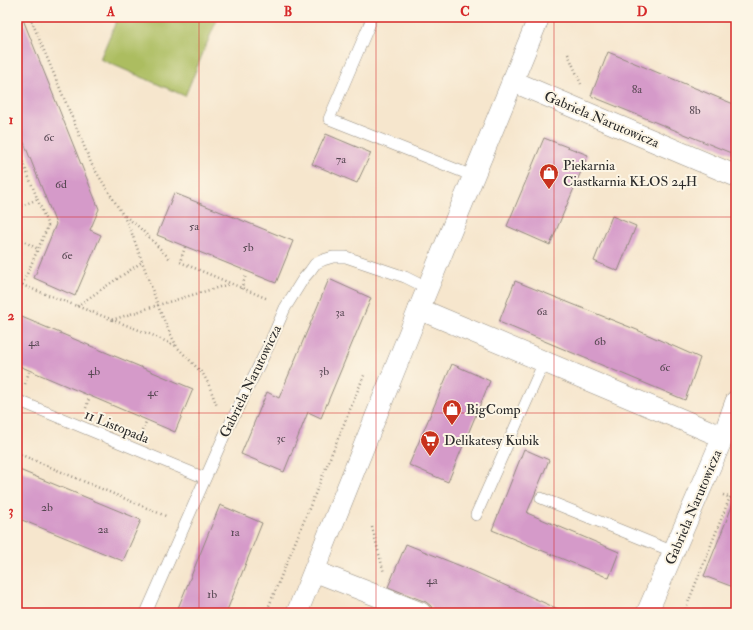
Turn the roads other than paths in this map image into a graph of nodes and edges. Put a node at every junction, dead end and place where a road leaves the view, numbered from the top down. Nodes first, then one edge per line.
1 (538, 17) edge
2 (370, 23) dead end
3 (512, 80) junction
4 (473, 176) junction
5 (736, 176) edge
6 (427, 288) junction
7 (419, 309) junction
8 (544, 362) junction
9 (17, 400) edge
10 (736, 401) edge
11 (723, 437) junction
12 (205, 478) junction
13 (541, 498) dead end
14 (476, 515) dead end
15 (674, 552) junction
16 (314, 571) junction
17 (146, 613) edge
18 (297, 613) edge
19 (422, 613) edge
20 (648, 613) edge

1 - 3 street
2 - 4 lane
3 - 4 street
3 - 5 street, Gabriela Narutowicza
4 - 6 street
6 - 7 street
6 - 12 lane, Gabriela Narutowicza
7 - 8 street
7 - 16 street
8 - 11 street
8 - 14 lane
9 - 12 lane, 11 Listopada
10 - 11 street, Gabriela Narutowicza
11 - 15 street, Gabriela Narutowicza
12 - 17 lane, Gabriela Narutowicza
13 - 15 lane
15 - 20 street, Gabriela Narutowicza
16 - 18 street
16 - 19 street

